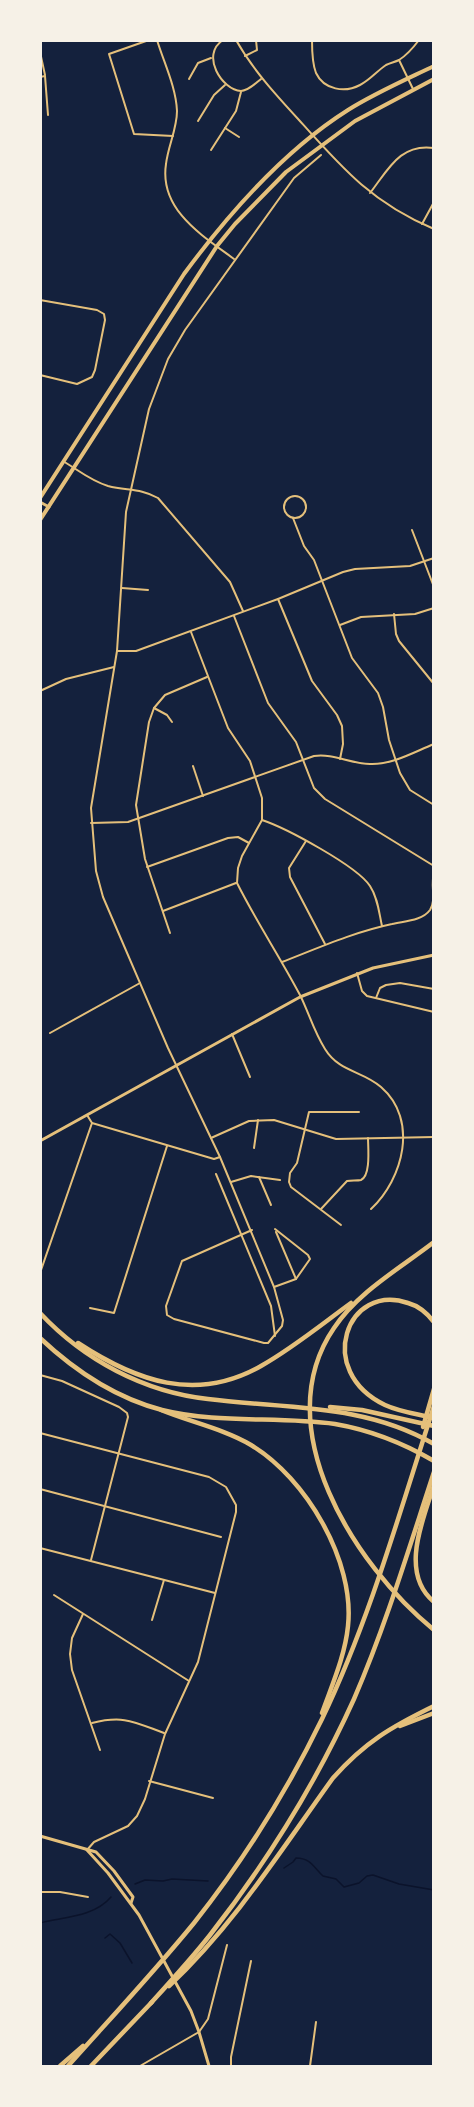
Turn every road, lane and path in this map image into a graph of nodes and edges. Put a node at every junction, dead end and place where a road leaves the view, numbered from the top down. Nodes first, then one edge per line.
1 (150, 40) edge
2 (156, 40) edge
3 (223, 40) edge
4 (236, 40) edge
5 (256, 40) edge
6 (312, 40) edge
7 (419, 40) edge
8 (40, 52) edge
9 (245, 56) junction
10 (212, 58) junction
11 (399, 60) junction
12 (434, 66) edge
13 (45, 76) junction
14 (40, 77) edge
15 (408, 78) junction
16 (189, 79) dead end
17 (261, 79) junction
18 (434, 79) edge
19 (226, 85) junction
20 (413, 89) junction
21 (241, 91) junction
22 (48, 115) dead end
23 (198, 121) dead end
24 (225, 128) junction
25 (173, 136) junction
26 (313, 136) junction
27 (239, 137) dead end
28 (321, 145) junction
29 (434, 147) edge
30 (212, 150) dead end
31 (321, 155) dead end
32 (286, 172) junction
33 (294, 178) junction
34 (370, 193) junction
35 (434, 202) edge
36 (422, 224) junction
37 (434, 229) edge
38 (209, 240) junction
39 (217, 246) junction
40 (235, 260) junction
41 (40, 300) edge
42 (40, 375) edge
43 (63, 461) junction
44 (72, 468) junction
45 (131, 489) junction
46 (40, 500) edge
47 (49, 507) junction
48 (293, 518) junction
49 (40, 520) edge
50 (412, 530) dead end
51 (434, 558) edge
52 (423, 562) junction
53 (321, 581) junction
54 (434, 587) edge
55 (122, 588) junction
56 (148, 590) dead end
57 (278, 599) junction
58 (434, 608) edge
59 (243, 612) junction
60 (394, 614) junction
61 (234, 616) junction
62 (340, 625) junction
63 (191, 632) junction
64 (117, 651) junction
65 (114, 667) junction
66 (207, 677) junction
67 (434, 684) edge
68 (40, 691) edge
69 (154, 708) junction
70 (172, 722) dead end
71 (434, 744) edge
72 (340, 759) junction
73 (395, 759) junction
74 (303, 760) junction
75 (193, 766) dead end
76 (256, 778) junction
77 (203, 795) junction
78 (434, 805) edge
79 (139, 819) junction
80 (262, 820) junction
81 (91, 823) junction
82 (306, 841) junction
83 (249, 843) junction
84 (434, 866) edge
85 (147, 867) junction
86 (434, 874) edge
87 (237, 883) junction
88 (163, 911) junction
89 (382, 926) junction
90 (170, 933) dead end
91 (326, 945) junction
92 (434, 955) edge
93 (282, 963) junction
94 (357, 973) junction
95 (140, 983) junction
96 (434, 989) edge
97 (300, 997) junction
98 (376, 999) junction
99 (434, 1012) edge
100 (50, 1033) dead end
101 (232, 1034) junction
102 (177, 1066) junction
103 (250, 1077) dead end
104 (359, 1112) dead end
105 (87, 1115) junction
106 (258, 1120) junction
107 (92, 1123) junction
108 (304, 1130) junction
109 (434, 1137) edge
110 (211, 1138) junction
111 (368, 1138) junction
112 (404, 1138) junction
113 (40, 1141) edge
114 (167, 1146) junction
115 (254, 1148) dead end
116 (220, 1157) junction
117 (216, 1174) dead end
118 (259, 1177) junction
119 (280, 1180) dead end
120 (231, 1182) junction
121 (271, 1205) dead end
122 (321, 1209) junction
123 (371, 1209) dead end
124 (341, 1225) dead end
125 (252, 1230) junction
126 (242, 1233) junction
127 (434, 1242) edge
128 (40, 1273) edge
129 (296, 1279) junction
130 (376, 1286) junction
131 (274, 1287) junction
132 (90, 1308) dead end
133 (40, 1313) edge
134 (48, 1322) junction
135 (434, 1322) edge
136 (275, 1336) junction
137 (40, 1338) edge
138 (40, 1375) edge
139 (434, 1389) edge
140 (434, 1406) edge
141 (321, 1407) junction
142 (161, 1410) junction
143 (434, 1418) edge
144 (434, 1426) edge
145 (40, 1432) edge
146 (434, 1444) edge
147 (118, 1453) junction
148 (434, 1461) edge
149 (434, 1472) edge
150 (434, 1485) edge
151 (40, 1490) edge
152 (406, 1491) junction
153 (105, 1507) junction
154 (221, 1537) dead end
155 (40, 1548) edge
156 (91, 1560) junction
157 (164, 1579) junction
158 (215, 1593) junction
159 (54, 1595) dead end
160 (434, 1602) edge
161 (83, 1614) junction
162 (152, 1620) dead end
163 (434, 1630) edge
164 (189, 1681) junction
165 (434, 1706) edge
166 (434, 1713) edge
167 (92, 1723) junction
168 (165, 1734) junction
169 (378, 1736) junction
170 (312, 1738) junction
171 (100, 1750) dead end
172 (40, 1775) edge
173 (149, 1781) junction
174 (40, 1789) edge
175 (213, 1798) dead end
176 (40, 1836) edge
177 (87, 1850) junction
178 (40, 1892) edge
179 (88, 1897) dead end
180 (132, 1904) junction
181 (227, 1945) dead end
182 (251, 1961) dead end
183 (151, 2004) junction
184 (316, 2022) dead end
185 (102, 2028) junction
186 (199, 2032) junction
187 (60, 2067) edge
188 (68, 2067) edge
189 (93, 2067) edge
190 (140, 2067) edge
191 (209, 2067) edge
192 (231, 2067) edge
193 (310, 2067) edge

1 - 25 street
2 - 25 street
3 - 10 street
4 - 9 street
5 - 9 street
6 - 11 street
7 - 11 street
8 - 13 street
9 - 17 street
10 - 16 street
10 - 19 street
11 - 15 street
12 - 15 main road
13 - 14 street
13 - 22 street
15 - 20 street
15 - 26 main road
17 - 21 street
17 - 26 street
18 - 20 main road
19 - 21 street
19 - 23 street
20 - 28 main road
21 - 24 street
24 - 27 street
24 - 30 street
25 - 38 street
26 - 28 street
26 - 38 main road
28 - 32 main road
28 - 34 street
29 - 34 street
31 - 33 street
32 - 33 street
32 - 39 main road
33 - 40 street
34 - 36 street
35 - 36 street
36 - 37 street
38 - 39 street
38 - 43 main road
39 - 40 street
39 - 44 main road
40 - 45 street
41 - 42 street
43 - 44 street
43 - 46 main road
44 - 45 street
44 - 47 main road
45 - 55 street
45 - 59 street
46 - 47 main road
47 - 49 main road
48 - 48 street
48 - 53 street
50 - 52 street
51 - 52 street
52 - 53 street
52 - 54 street
53 - 57 street
53 - 62 street
55 - 56 street
55 - 64 street
57 - 59 street
57 - 72 street
58 - 60 street
59 - 61 street
60 - 62 street
60 - 67 street
61 - 63 street
61 - 74 street
62 - 73 street
63 - 64 street
63 - 66 street
64 - 65 street
65 - 68 street
65 - 81 street
66 - 69 street
66 - 76 street
69 - 70 street
69 - 79 street
71 - 73 street
72 - 73 street
72 - 74 street
73 - 78 street
74 - 76 street
74 - 84 street
75 - 77 street
76 - 77 street
76 - 80 street
77 - 79 street
79 - 81 street
79 - 85 street
80 - 82 street
80 - 83 street
81 - 95 street
82 - 89 street
82 - 91 street
83 - 85 street
83 - 87 street
85 - 88 street
86 - 89 street
87 - 88 street
87 - 93 street
88 - 90 street
89 - 91 street
91 - 93 street
92 - 94 main road
93 - 97 street
94 - 97 main road
94 - 98 street
95 - 100 street
95 - 102 street
96 - 98 street
97 - 101 main road
97 - 112 street
98 - 99 street
101 - 102 main road
101 - 103 street
102 - 105 main road
102 - 110 street
104 - 108 street
105 - 107 street
105 - 113 main road
106 - 108 street
106 - 110 street
106 - 115 street
107 - 114 street
107 - 128 street
108 - 111 street
108 - 122 street
109 - 112 street
110 - 116 street
111 - 112 street
111 - 122 street
112 - 123 street
114 - 116 street
114 - 132 street
116 - 120 street
117 - 126 street
118 - 119 street
118 - 120 street
118 - 121 street
120 - 125 street
122 - 124 street
125 - 126 street
125 - 131 street
126 - 136 street
126 - 136 street
127 - 130 highway
129 - 129 street
129 - 131 street
130 - 134 highway
130 - 163 highway
131 - 136 street
133 - 134 highway
134 - 141 highway
135 - 143 highway
137 - 142 highway
138 - 147 street
139 - 152 highway
140 - 152 highway
141 - 144 highway
141 - 146 highway
142 - 148 highway
142 - 170 highway
145 - 147 street
147 - 153 street
147 - 158 street
149 - 183 highway
150 - 160 highway
151 - 153 street
152 - 170 highway
153 - 154 street
153 - 156 street
155 - 156 street
156 - 157 street
157 - 158 street
157 - 162 street
158 - 164 street
159 - 161 street
161 - 164 street
161 - 167 street
164 - 168 street
165 - 169 highway
166 - 169 highway
167 - 168 street
167 - 171 street
168 - 173 street
169 - 183 highway
170 - 185 highway
172 - 174 street
173 - 175 street
173 - 177 street
176 - 177 main road
177 - 180 main road
177 - 180 main road
178 - 179 street
180 - 186 main road
181 - 186 street
182 - 192 street
183 - 189 highway
184 - 193 street
185 - 187 highway
185 - 188 highway
186 - 190 street
186 - 191 main road

